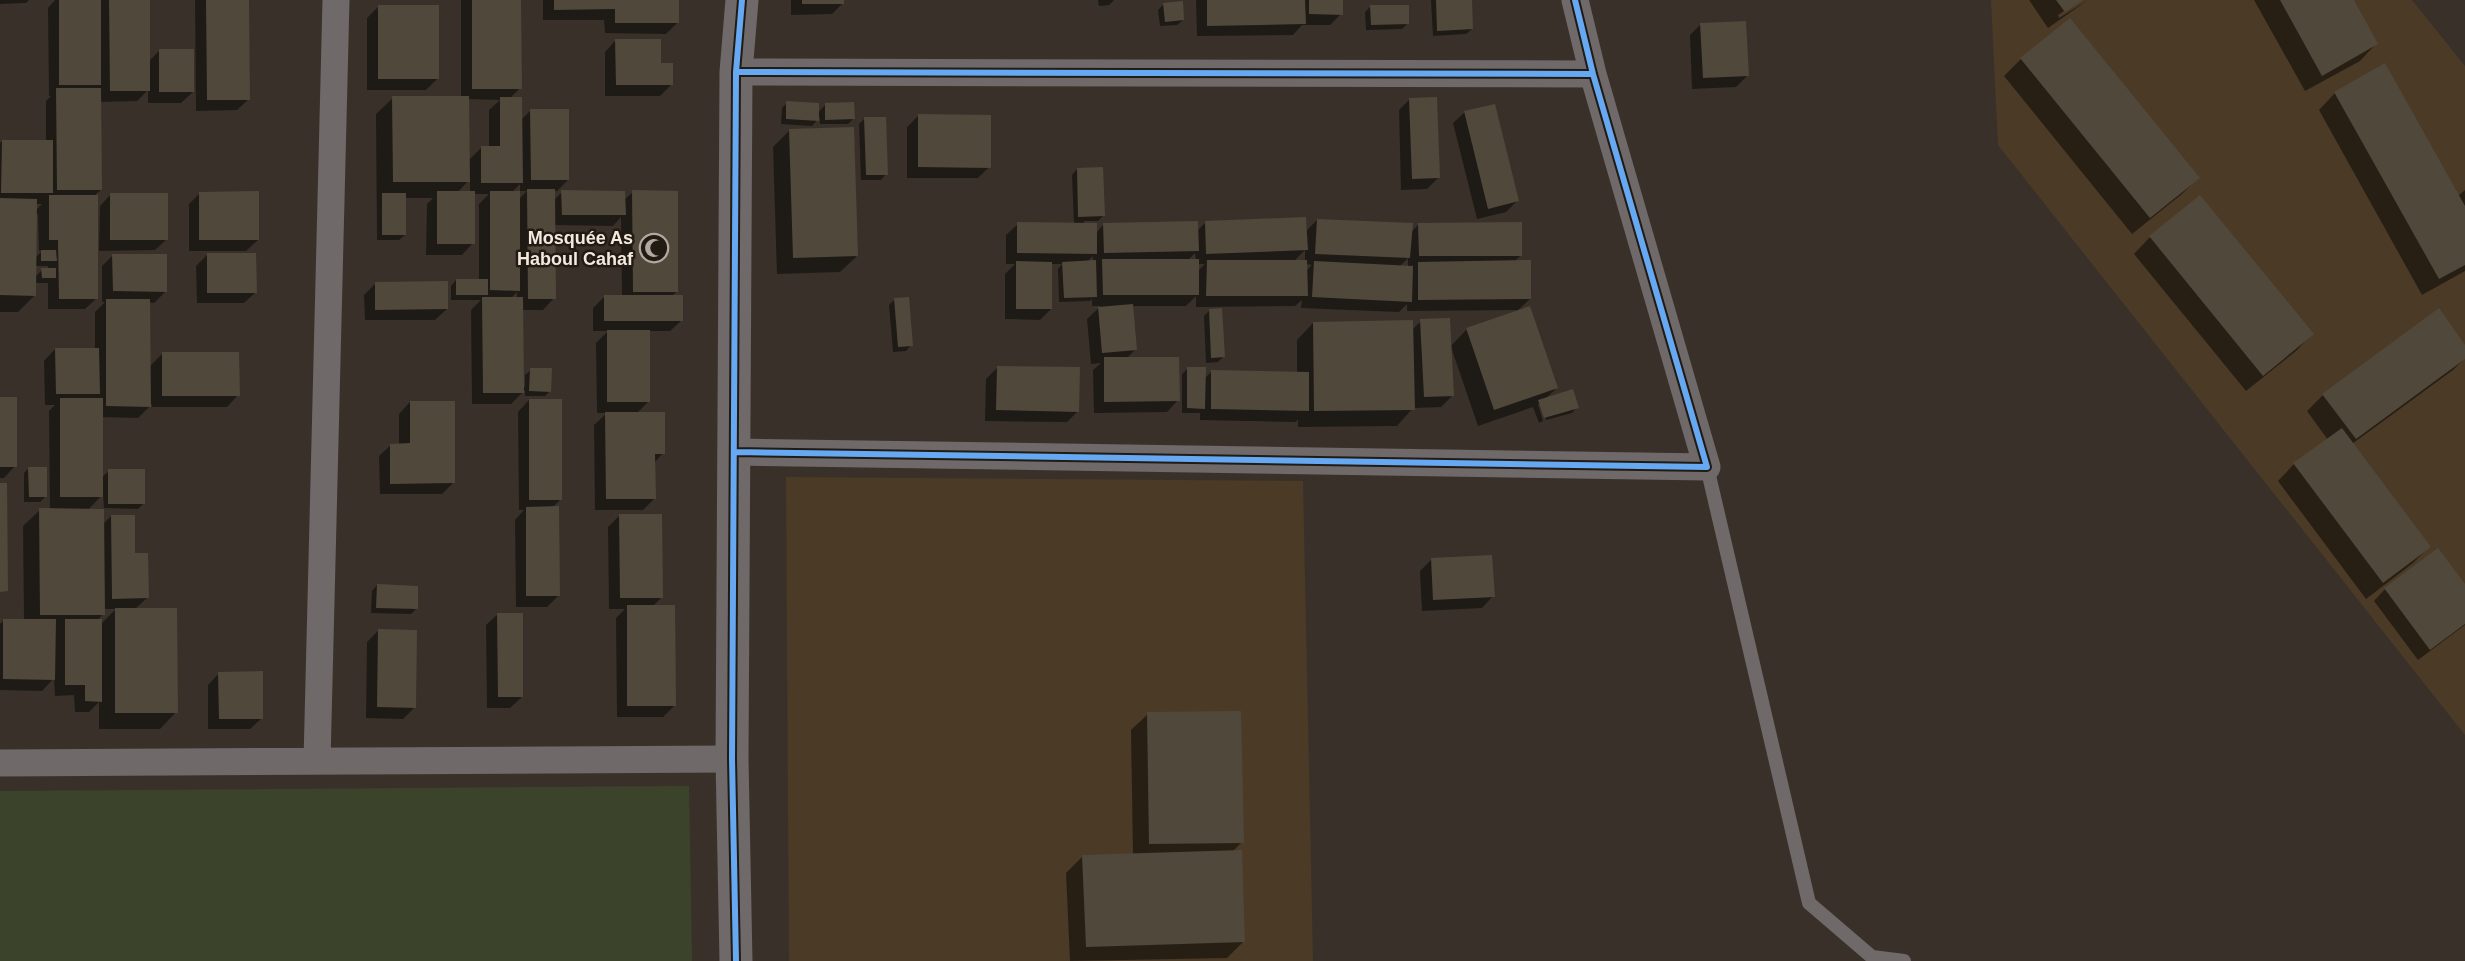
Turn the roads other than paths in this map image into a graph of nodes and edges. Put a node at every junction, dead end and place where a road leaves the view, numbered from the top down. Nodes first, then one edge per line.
1 (336, 0) edge
2 (741, 0) edge
3 (1575, 0) edge
4 (736, 72) junction
5 (1593, 74) junction
6 (736, 452) junction
7 (1707, 466) junction
8 (732, 759) junction
9 (317, 760) junction
10 (0, 763) edge
11 (736, 961) edge
12 (1904, 961) edge

1 - 9 street
2 - 4 street
3 - 5 street
4 - 5 street
4 - 6 street
5 - 7 street
6 - 7 street
6 - 8 street
7 - 12 lane
8 - 9 street
8 - 11 street
9 - 10 street

